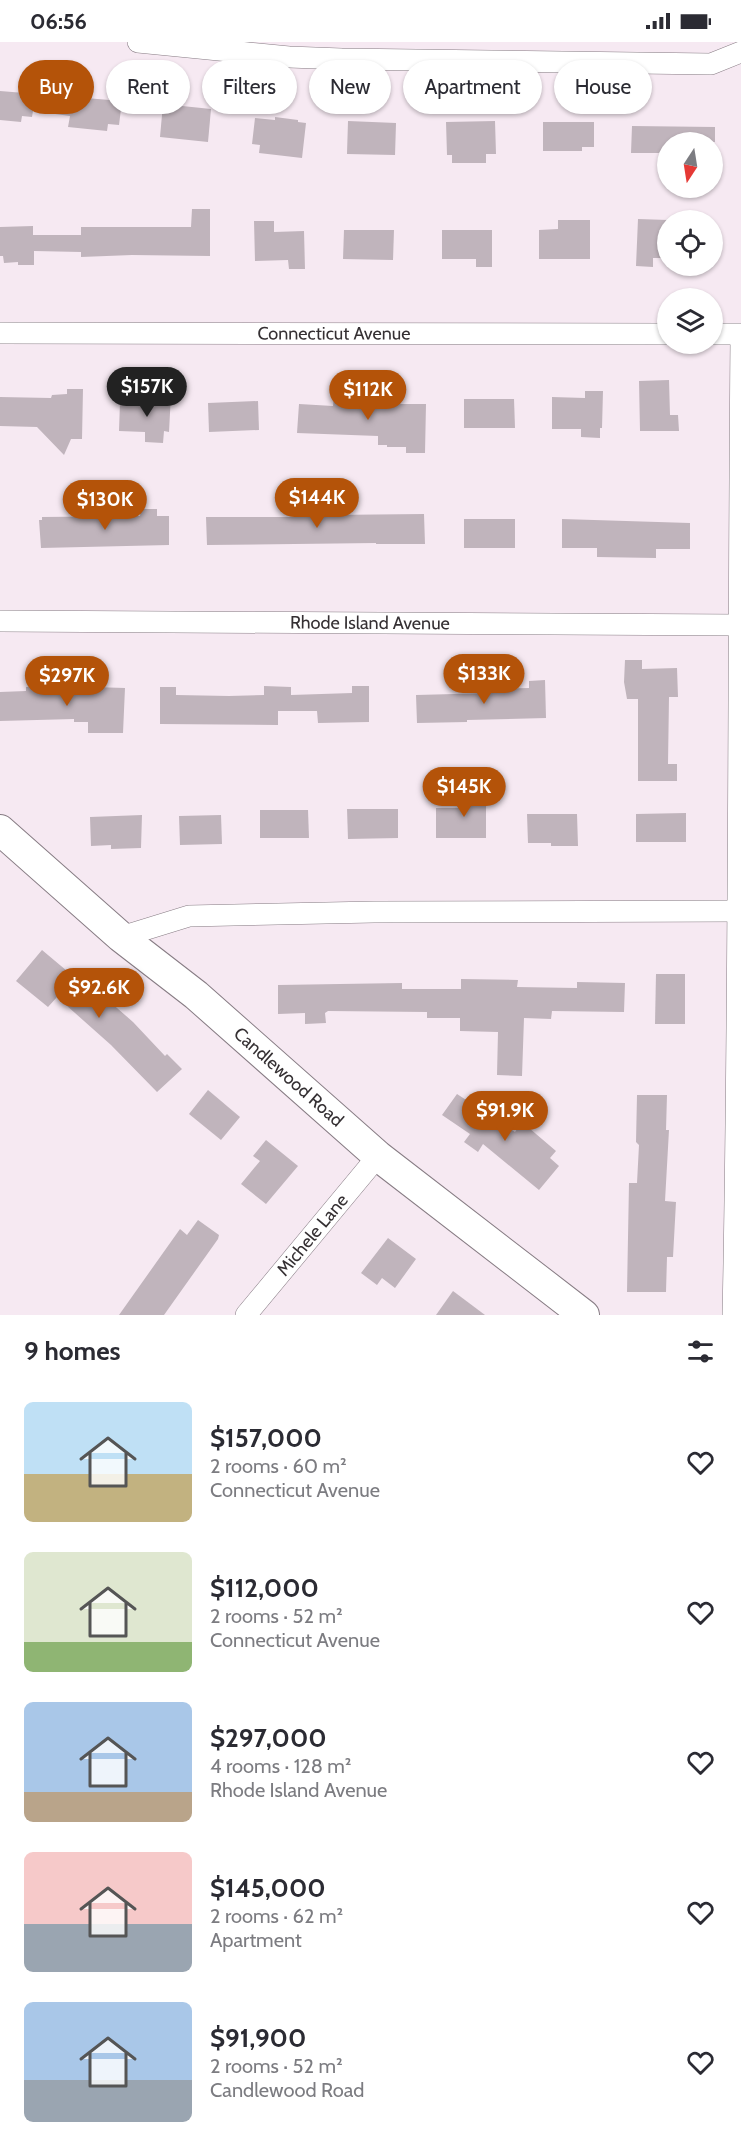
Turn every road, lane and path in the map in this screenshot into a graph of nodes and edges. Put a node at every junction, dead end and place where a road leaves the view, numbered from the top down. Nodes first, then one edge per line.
1 (138, 42) edge
2 (741, 52) edge
3 (0, 333) edge
4 (657, 334) edge
5 (723, 335) edge
6 (741, 337) edge
7 (0, 621) edge
8 (740, 625) edge
9 (0, 830) edge
10 (739, 911) edge
11 (121, 937) junction
12 (378, 1156) junction
13 (738, 1204) edge
14 (246, 1315) edge
15 (584, 1315) edge
16 (733, 1315) edge

1 - 2 street
3 - 4 street, Connecticut Avenue
5 - 6 street
6 - 8 street
7 - 8 street, Rhode Island Avenue
8 - 10 street
9 - 11 street, Candlewood Road
10 - 11 street
10 - 13 street
11 - 12 street, Candlewood Road
12 - 14 street, Michele Lane
12 - 15 street, Candlewood Road
13 - 16 street

